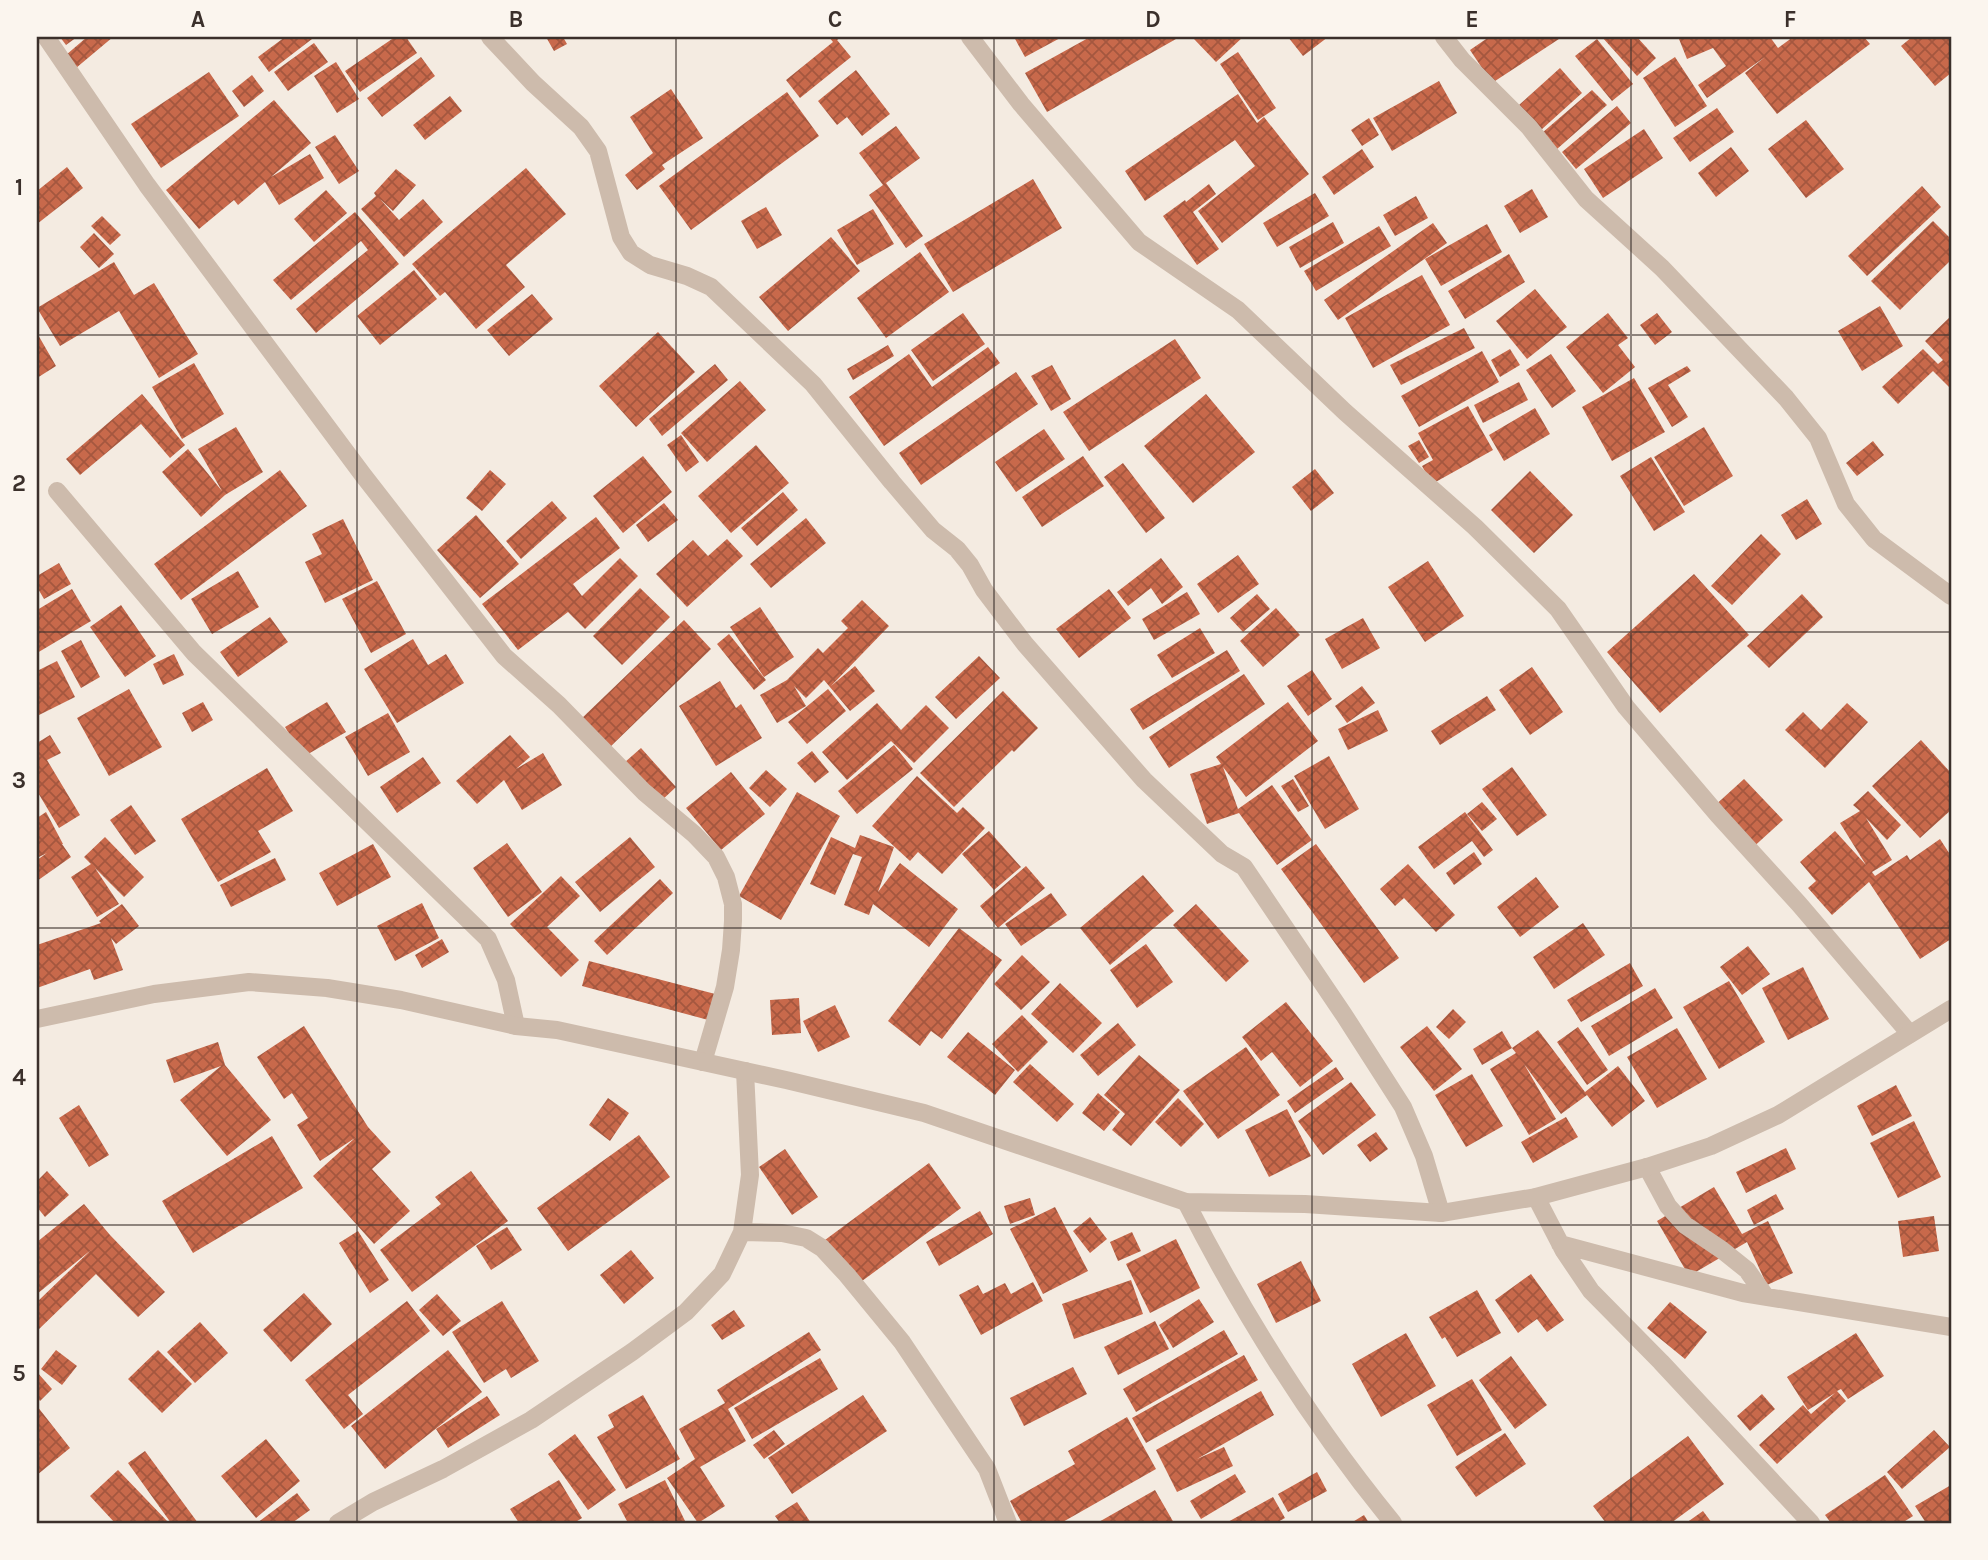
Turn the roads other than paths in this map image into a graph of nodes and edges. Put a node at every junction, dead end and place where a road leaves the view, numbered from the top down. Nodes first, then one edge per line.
1 (46, 37) edge
2 (490, 37) edge
3 (970, 37) edge
4 (1444, 37) edge
5 (57, 491) dead end
6 (1951, 596) edge
7 (1951, 1009) edge
8 (37, 1018) edge
9 (516, 1026) junction
10 (1910, 1034) junction
11 (703, 1062) junction
12 (745, 1071) junction
13 (1647, 1167) junction
14 (1536, 1197) junction
15 (1185, 1202) junction
16 (1441, 1213) junction
17 (743, 1232) junction
18 (1560, 1244) junction
19 (1766, 1297) junction
20 (1951, 1327) edge
21 (338, 1523) edge
22 (1008, 1523) edge
23 (1393, 1523) edge
24 (1811, 1523) edge

1 - 11 street
2 - 16 street
3 - 10 street
4 - 6 street
5 - 9 street
7 - 10 street
8 - 9 street
9 - 11 street
10 - 13 street
11 - 12 street
12 - 15 street
12 - 17 street
13 - 14 street
13 - 19 street
14 - 16 street
14 - 18 street
15 - 16 street
15 - 23 street
17 - 21 street
17 - 22 street
18 - 19 street
18 - 24 street
19 - 20 street

